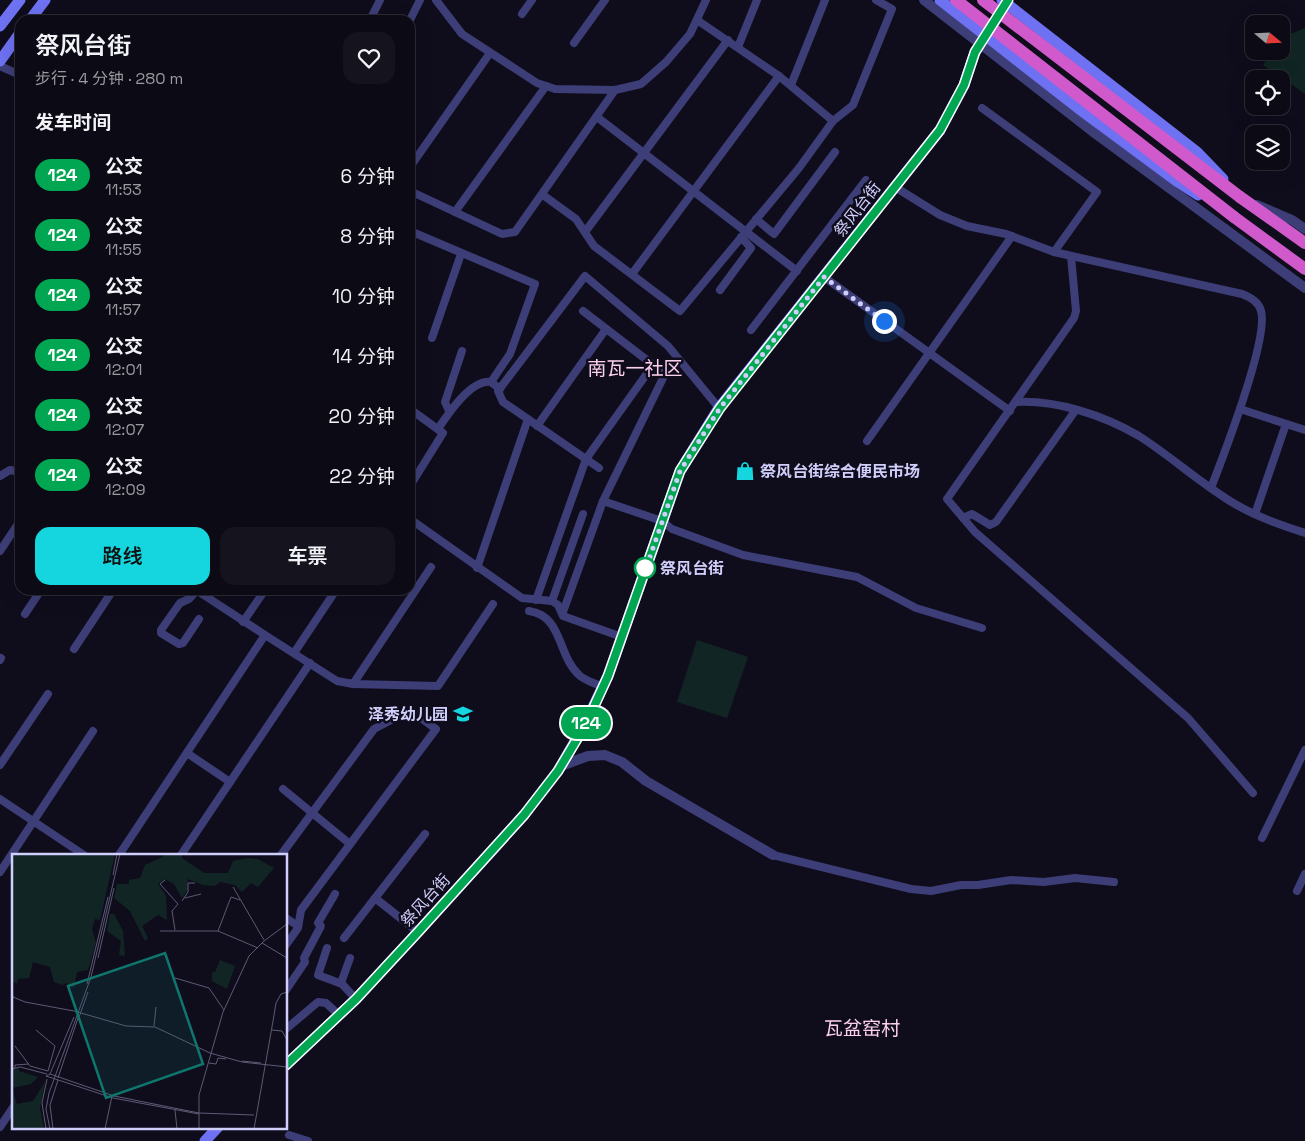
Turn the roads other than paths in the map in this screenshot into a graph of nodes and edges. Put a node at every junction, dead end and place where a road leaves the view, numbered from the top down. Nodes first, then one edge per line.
1 (20, 0) edge
2 (45, 0) edge
3 (380, 0) edge
4 (420, 0) edge
5 (436, 0) edge
6 (532, 0) edge
7 (606, 0) edge
8 (706, 0) edge
9 (757, 0) edge
10 (825, 0) edge
11 (876, 0) edge
12 (924, 0) edge
13 (940, 0) edge
14 (956, 0) edge
15 (983, 0) edge
16 (1002, 0) edge
17 (1008, 0) edge
18 (522, 14) dead end
19 (34, 15) edge
20 (372, 15) edge
21 (412, 15) edge
22 (696, 20) junction
23 (0, 26) edge
24 (15, 40) edge
25 (728, 40) junction
26 (574, 43) dead end
27 (738, 47) junction
28 (490, 54) junction
29 (0, 61) edge
30 (0, 66) edge
31 (15, 73) edge
32 (779, 76) junction
33 (791, 85) junction
34 (546, 86) junction
35 (615, 90) junction
36 (982, 108) dead end
37 (597, 117) junction
38 (833, 121) junction
39 (835, 152) dead end
40 (643, 153) junction
41 (415, 160) edge
42 (866, 180) dead end
43 (895, 188) junction
44 (695, 190) junction
45 (415, 193) edge
46 (543, 195) junction
47 (1240, 197) junction
48 (455, 212) junction
49 (1234, 217) junction
50 (756, 219) junction
51 (1305, 229) edge
52 (747, 230) junction
53 (585, 232) junction
54 (415, 233) edge
55 (1012, 236) junction
56 (741, 237) junction
57 (1305, 243) edge
58 (1276, 248) junction
59 (1054, 252) junction
60 (461, 254) junction
61 (1071, 256) junction
62 (1305, 270) edge
63 (797, 271) junction
64 (632, 274) junction
65 (1305, 275) edge
66 (824, 277) junction
67 (1305, 288) edge
68 (720, 290) dead end
69 (583, 310) dead end
70 (606, 328) junction
71 (751, 330) dead end
72 (432, 338) dead end
73 (462, 351) dead end
74 (929, 353) junction
75 (653, 365) junction
76 (491, 382) junction
77 (500, 389) junction
78 (1016, 402) junction
79 (720, 408) junction
80 (1240, 409) junction
81 (1010, 411) junction
82 (1075, 411) junction
83 (415, 412) edge
84 (450, 412) junction
85 (528, 419) junction
86 (1286, 424) junction
87 (537, 426) junction
88 (438, 429) junction
89 (1305, 430) edge
90 (867, 441) dead end
91 (586, 459) junction
92 (599, 468) dead end
93 (15, 471) edge
94 (0, 476) edge
95 (415, 478) edge
96 (1211, 488) junction
97 (603, 501) junction
98 (583, 514) dead end
99 (1255, 514) junction
100 (963, 518) junction
101 (662, 521) junction
102 (415, 523) edge
103 (15, 528) edge
104 (1305, 533) edge
105 (0, 551) edge
106 (431, 567) dead end
107 (477, 568) junction
108 (415, 591) edge
109 (38, 595) edge
110 (110, 595) edge
111 (193, 595) edge
112 (204, 595) edge
113 (262, 595) edge
114 (333, 595) edge
115 (412, 595) edge
116 (536, 600) junction
117 (552, 601) junction
118 (493, 604) dead end
119 (529, 611) dead end
120 (563, 612) junction
121 (25, 614) dead end
122 (199, 619) dead end
123 (243, 622) junction
124 (982, 628) dead end
125 (265, 636) junction
126 (622, 637) junction
127 (74, 649) dead end
128 (294, 653) junction
129 (310, 663) junction
130 (353, 684) junction
131 (603, 687) junction
132 (48, 694) dead end
133 (93, 731) dead end
134 (1305, 750) edge
135 (186, 753) junction
136 (0, 765) edge
137 (561, 766) junction
138 (230, 782) junction
139 (282, 789) dead end
140 (1253, 794) dead end
141 (0, 799) edge
142 (312, 813) junction
143 (34, 821) junction
144 (425, 834) dead end
145 (1262, 838) dead end
146 (350, 844) junction
147 (83, 854) edge
148 (120, 854) edge
149 (182, 854) edge
150 (282, 854) edge
151 (773, 854) joint
152 (0, 872) edge
153 (1305, 874) edge
154 (1114, 882) dead end
155 (1297, 891) dead end
156 (335, 894) dead end
157 (375, 898) junction
158 (288, 919) edge
159 (298, 926) junction
160 (418, 932) junction
161 (344, 938) dead end
162 (288, 942) edge
163 (327, 948) dead end
164 (350, 958) dead end
165 (341, 983) junction
166 (288, 987) edge
167 (356, 999) junction
168 (339, 1015) junction
169 (288, 1027) edge
170 (288, 1063) edge
171 (12, 1109) edge
172 (0, 1127) edge
173 (217, 1128) edge
174 (289, 1135) dead end
175 (205, 1141) edge
176 (308, 1141) edge

1 - 23 main road
2 - 19 main road
3 - 20 street
4 - 21 street
5 - 28 street
6 - 18 street
7 - 26 street
8 - 22 street
9 - 27 street
10 - 33 street
11 - 38 street
12 - 67 street, bridge
13 - 49 main road, bridge
14 - 49 highway, bridge
15 - 47 highway, bridge
16 - 47 main road, bridge
17 - 43 main road, 祭风台街
22 - 25 street
22 - 35 street
24 - 29 main road
25 - 27 street
25 - 40 street
27 - 32 street
28 - 34 street
28 - 41 street
30 - 31 street
32 - 33 street
32 - 44 street
33 - 38 street
34 - 35 street
34 - 48 street
35 - 37 street
36 - 59 street
37 - 40 street
37 - 46 street
38 - 50 street
39 - 50 street
40 - 44 street
40 - 53 street
42 - 63 street
43 - 55 street
43 - 66 main road, 祭风台街
44 - 52 street
44 - 64 street
45 - 48 street
46 - 48 street
46 - 53 street
47 - 51 street
47 - 57 highway
49 - 58 highway
50 - 52 street
52 - 56 street
52 - 63 street
53 - 64 street
54 - 60 street
55 - 59 street
55 - 74 street
56 - 64 street
56 - 68 street
58 - 62 highway
58 - 65 main road
59 - 61 street
60 - 72 street
60 - 76 street
61 - 78 street
61 - 80 street
63 - 71 street
66 - 74 street
66 - 79 main road, 祭风台街
69 - 70 street
70 - 75 street
70 - 87 street
73 - 84 street
74 - 81 street
74 - 90 street
75 - 91 street
75 - 97 street
76 - 77 street
76 - 84 street
77 - 79 street
77 - 85 street
78 - 81 street
78 - 82 street
79 - 101 main road, 祭风台街
80 - 86 street
80 - 96 street
81 - 100 street
82 - 96 street
82 - 100 street
83 - 88 street
84 - 88 street
85 - 87 street
85 - 107 street
86 - 89 street
86 - 99 street
87 - 91 street
88 - 95 street
91 - 92 street
91 - 116 street
93 - 94 street
96 - 99 street
97 - 101 street
97 - 120 street
98 - 117 street
99 - 104 street
100 - 140 street
101 - 124 street
101 - 126 main road, 祭风台街
102 - 107 street
103 - 105 street
106 - 108 street
107 - 116 street
109 - 121 street
110 - 127 street
111 - 122 street
112 - 123 street
113 - 123 street
114 - 128 street
115 - 130 street
116 - 117 street
117 - 120 street
118 - 130 street
119 - 131 street
120 - 126 street
123 - 125 street
125 - 128 street
125 - 135 street
126 - 131 main road, 祭风台街
128 - 129 street
129 - 130 street
129 - 138 street
131 - 137 main road, 祭风台街
132 - 136 street
133 - 143 street
134 - 145 street
135 - 138 street
135 - 148 street
137 - 151 street
137 - 160 main road, 祭风台街
138 - 149 street
139 - 142 street
141 - 143 street
142 - 146 street
142 - 146 street
142 - 150 street
143 - 147 street
143 - 152 street
144 - 157 street
146 - 159 street
151 - 154 street
153 - 155 street
156 - 166 street
157 - 160 street
157 - 161 street
158 - 159 street
159 - 162 street
160 - 167 main road, 祭风台街
163 - 165 street
164 - 165 street
165 - 167 street
167 - 168 main road, 祭风台街
168 - 169 street
168 - 170 main road, 祭风台街
171 - 172 street
173 - 175 main road
174 - 176 street

